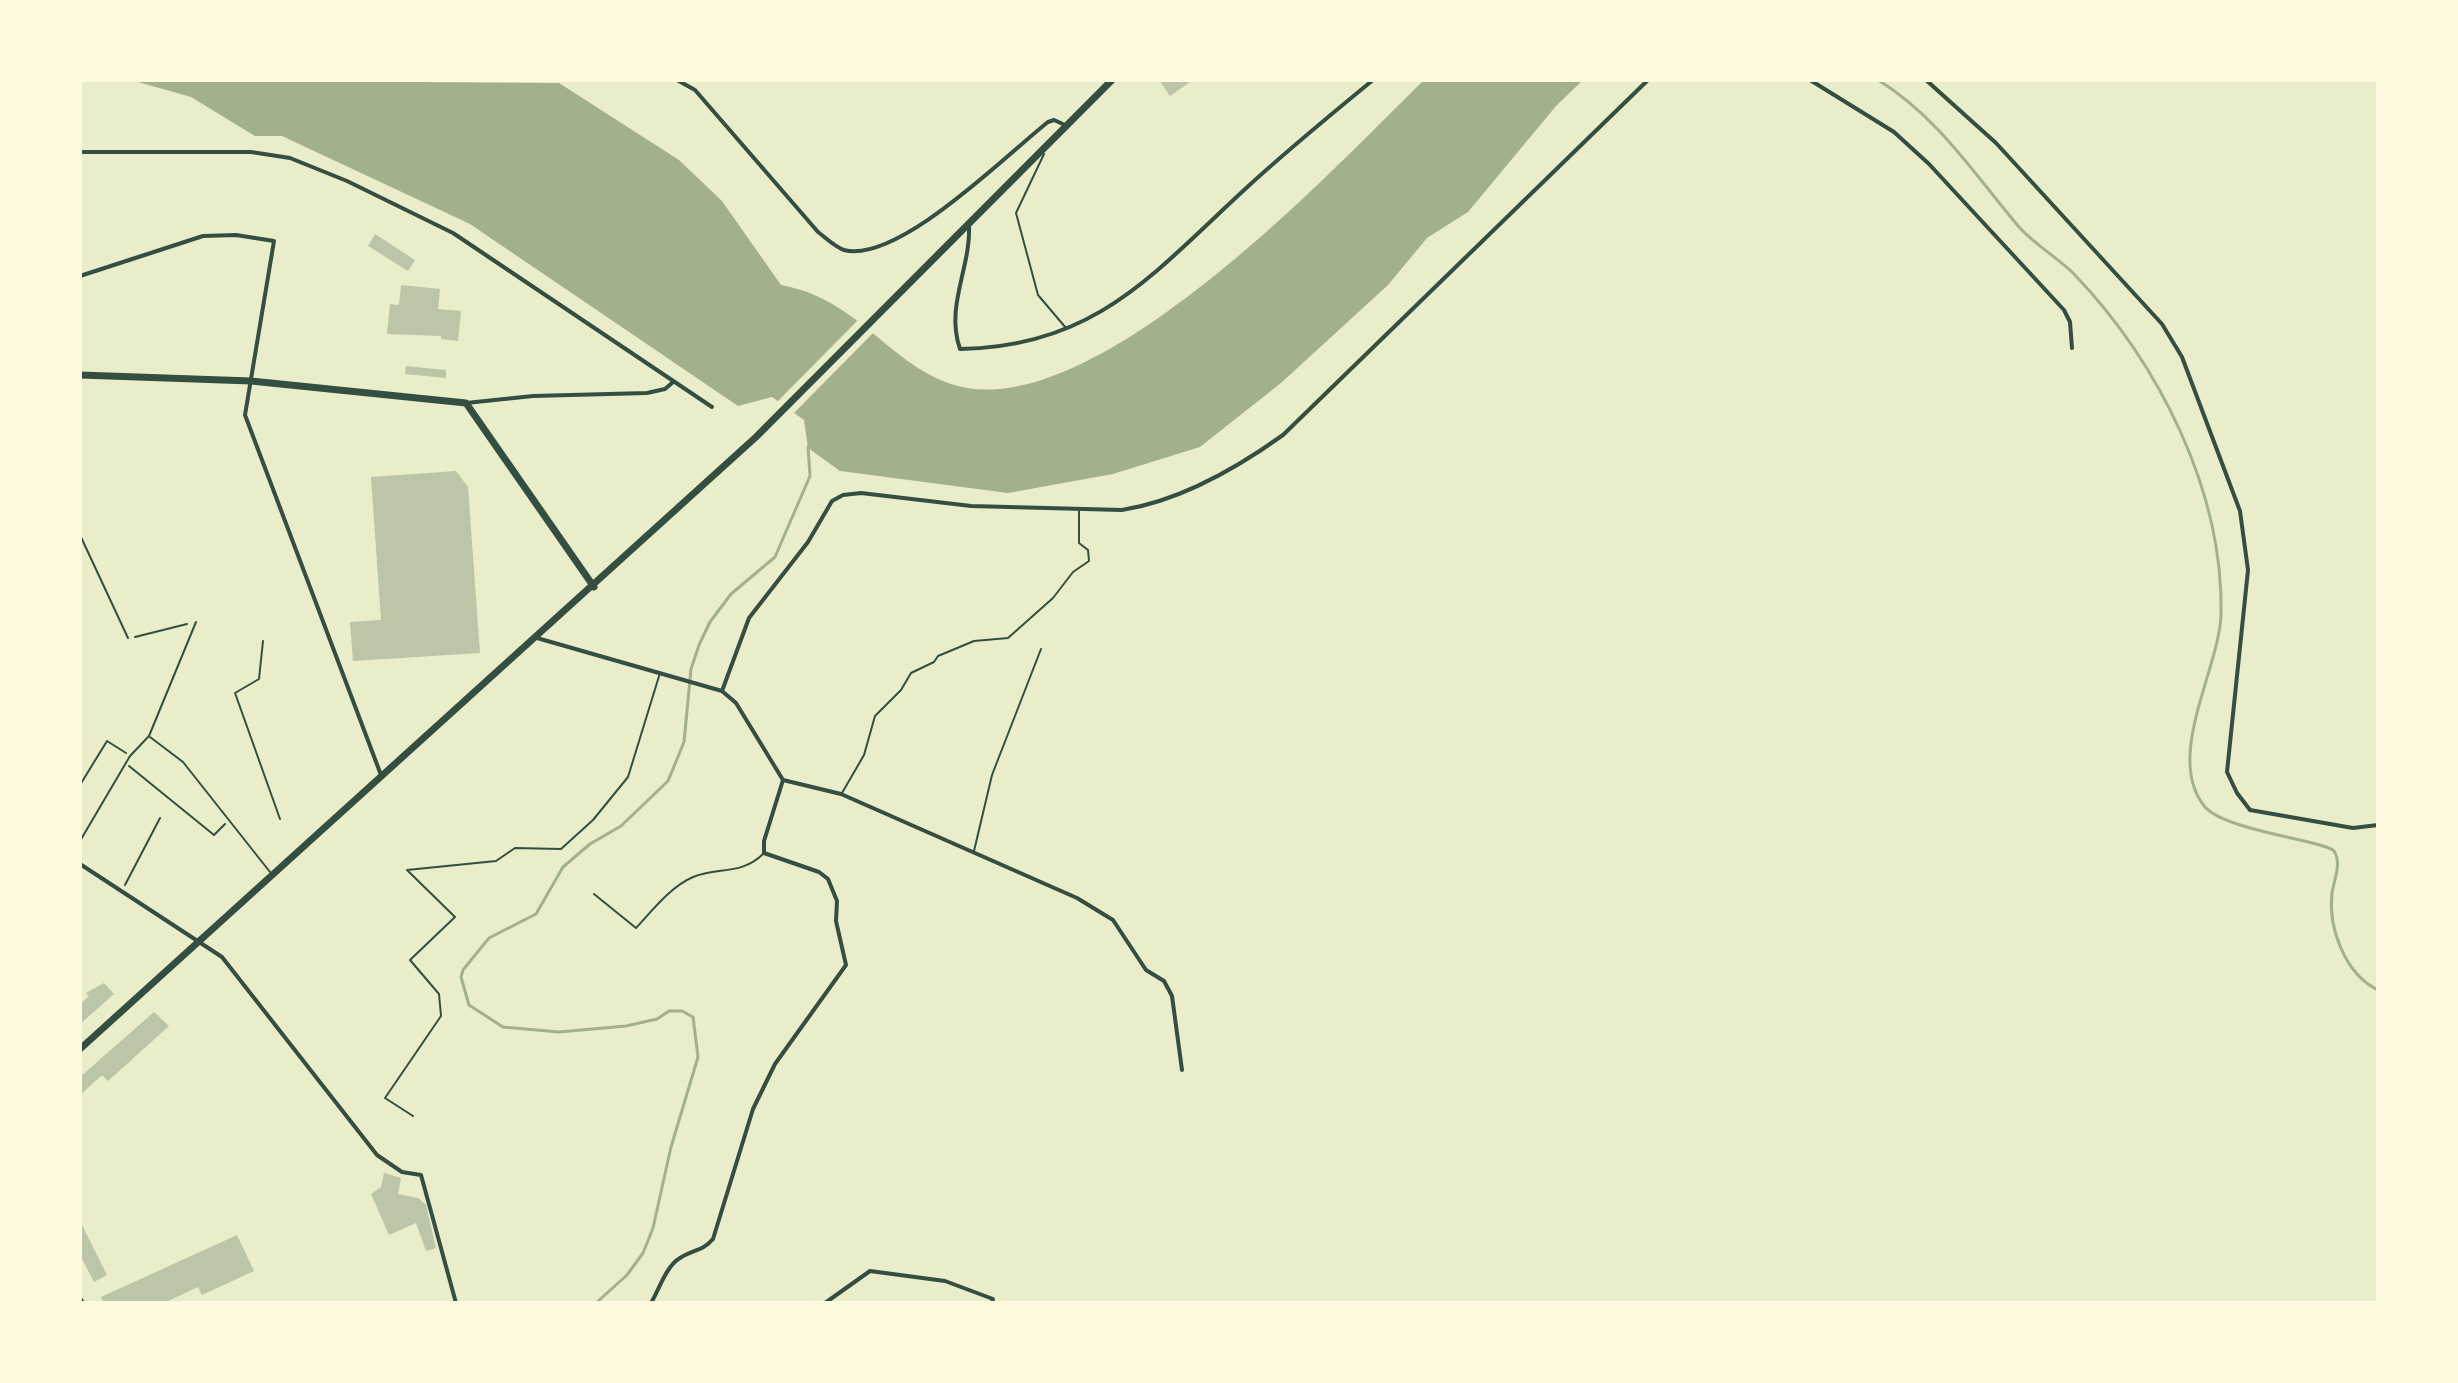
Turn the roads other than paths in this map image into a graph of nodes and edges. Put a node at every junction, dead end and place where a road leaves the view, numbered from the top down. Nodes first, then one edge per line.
1 (677, 80) edge
2 (1112, 80) edge
3 (1373, 80) edge
4 (1648, 80) edge
5 (1810, 80) edge
6 (1926, 80) edge
7 (1066, 126) junction
8 (1048, 144) junction
9 (80, 152) edge
10 (969, 223) junction
11 (80, 276) edge
12 (1067, 329) junction
13 (2072, 348) dead end
14 (80, 375) edge
15 (251, 381) junction
16 (672, 383) junction
17 (466, 403) junction
18 (712, 407) dead end
19 (1079, 509) junction
20 (80, 535) edge
21 (594, 587) junction
22 (196, 622) road end
23 (128, 638) road end
24 (537, 638) junction
25 (263, 641) dead end
26 (1041, 649) dead end
27 (660, 673) junction
28 (722, 691) junction
29 (149, 736) junction
30 (382, 778) junction
31 (783, 780) junction
32 (841, 794) junction
33 (280, 819) dead end
34 (2378, 825) edge
35 (80, 841) edge
36 (974, 852) junction
37 (764, 853) junction
38 (80, 864) edge
39 (273, 876) junction
40 (594, 894) dead end
41 (199, 942) junction
42 (80, 1049) edge
43 (1182, 1070) dead end
44 (413, 1116) dead end
45 (456, 1303) edge
46 (651, 1303) edge
47 (825, 1303) edge
48 (992, 1303) edge

1 - 7 street
2 - 7 main road
3 - 12 street
4 - 19 street
5 - 13 street
6 - 34 street
7 - 8 main road
8 - 10 main road
8 - 12 lane
9 - 16 street
10 - 12 street
10 - 21 main road
11 - 15 street
14 - 15 main road
15 - 17 main road
15 - 30 street
16 - 17 street
16 - 18 street
17 - 21 main road
19 - 28 street
19 - 32 lane
20 - 23 lane
21 - 24 main road
22 - 29 lane
24 - 27 street
24 - 30 main road
25 - 33 lane
26 - 36 lane
27 - 28 street
27 - 44 lane
28 - 31 street
29 - 35 lane
29 - 39 lane
30 - 39 main road
31 - 32 street
31 - 37 street
32 - 36 street
36 - 43 street
37 - 40 lane
37 - 46 street
38 - 41 street
39 - 41 main road
41 - 42 main road
41 - 45 street
47 - 48 street

